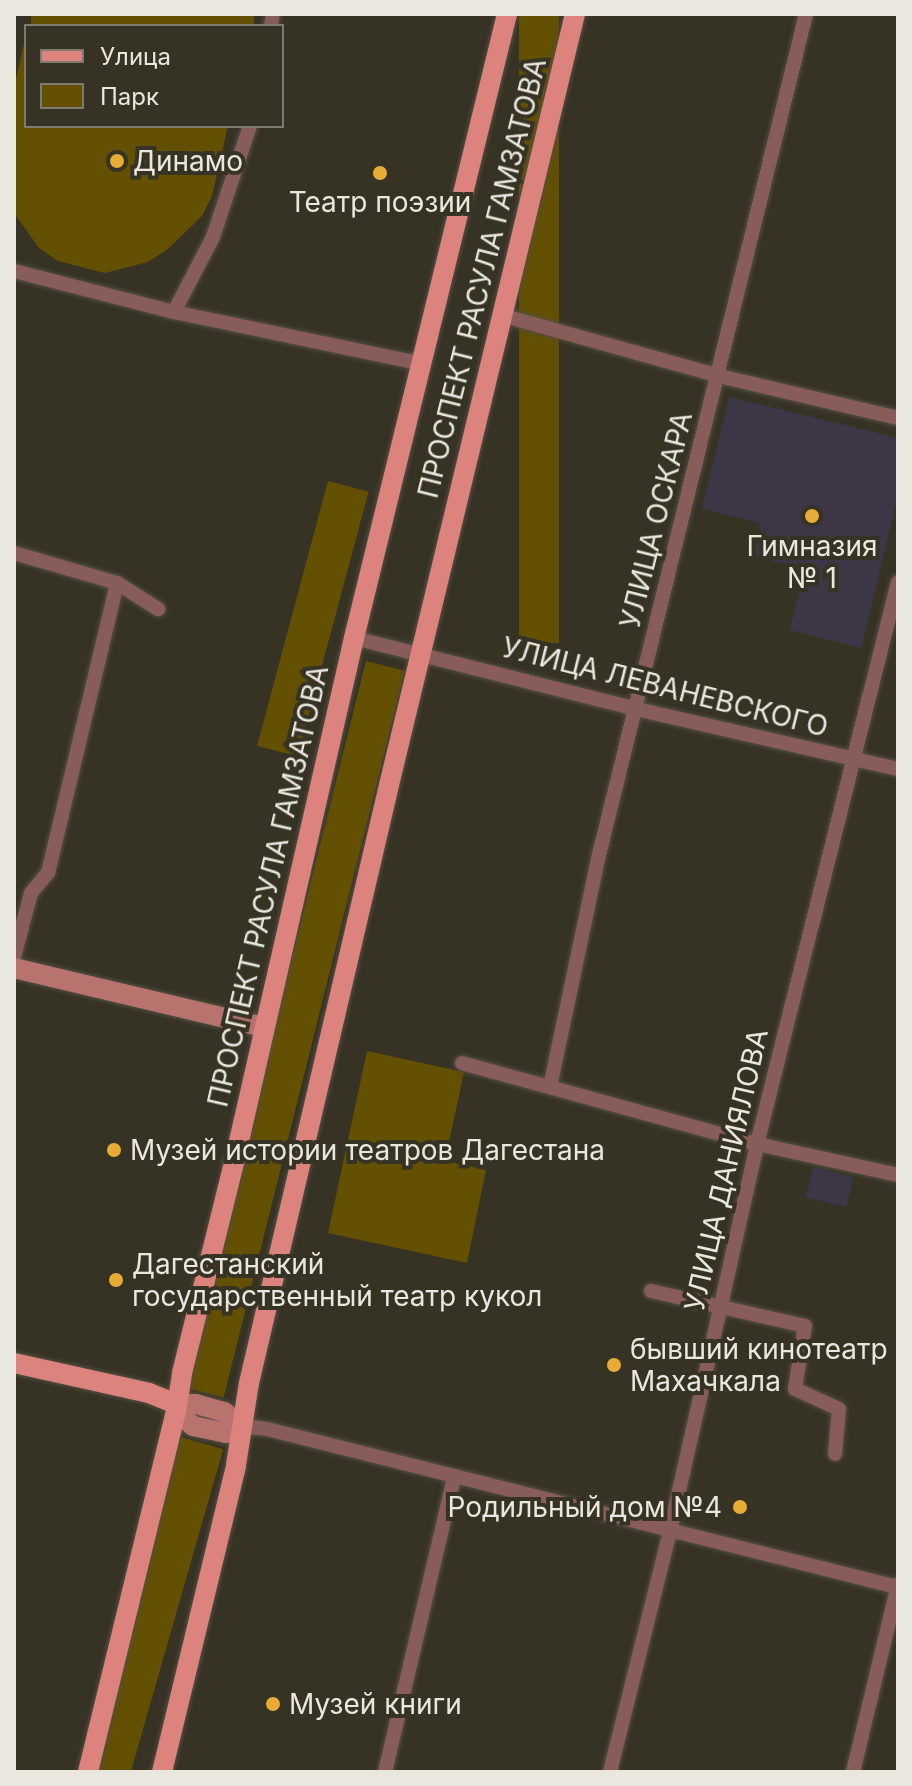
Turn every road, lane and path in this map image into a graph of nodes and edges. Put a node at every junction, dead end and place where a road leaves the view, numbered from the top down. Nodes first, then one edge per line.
1 (507, 14) edge
2 (575, 14) edge
3 (806, 14) edge
4 (249, 128) edge
5 (14, 271) edge
6 (174, 312) junction
7 (501, 315) junction
8 (423, 364) junction
9 (719, 376) junction
10 (898, 418) edge
11 (14, 553) edge
12 (898, 582) edge
13 (117, 583) junction
14 (158, 609) dead end
15 (354, 638) junction
16 (420, 654) junction
17 (636, 709) junction
18 (855, 759) junction
19 (898, 769) edge
20 (14, 957) edge
21 (14, 970) edge
22 (264, 1028) junction
23 (462, 1063) dead end
24 (550, 1087) junction
25 (757, 1144) junction
26 (898, 1175) edge
27 (651, 1291) dead end
28 (720, 1307) junction
29 (14, 1363) edge
30 (14, 1376) edge
31 (176, 1408) junction
32 (242, 1426) junction
33 (835, 1454) dead end
34 (454, 1477) junction
35 (670, 1531) junction
36 (898, 1585) edge
37 (88, 1772) edge
38 (162, 1772) edge
39 (385, 1772) edge
40 (610, 1772) edge
41 (853, 1772) edge

1 - 8 main road, ПРОСПЕКТ РАСУЛА ГАМЗАТОВА
2 - 7 main road, ПРОСПЕКТ РАСУЛА ГАМЗАТОВА
3 - 9 street, УЛИЦА ОСКАРА
4 - 6 street
5 - 6 street
6 - 8 street
7 - 9 street
7 - 16 main road, ПРОСПЕКТ РАСУЛА ГАМЗАТОВА
8 - 15 main road, ПРОСПЕКТ РАСУЛА ГАМЗАТОВА
9 - 10 street
9 - 17 street, УЛИЦА ОСКАРА
11 - 13 street
12 - 18 street, УЛИЦА ДАНИЯЛОВА
13 - 14 street
13 - 20 street
15 - 16 street, УЛИЦА ЛЕВАНЕВСКОГО
15 - 22 main road, ПРОСПЕКТ РАСУЛА ГАМЗАТОВА
16 - 17 street, УЛИЦА ЛЕВАНЕВСКОГО
16 - 32 main road, ПРОСПЕКТ РАСУЛА ГАМЗАТОВА
17 - 18 street, УЛИЦА ЛЕВАНЕВСКОГО
17 - 24 street, УЛИЦА ОСКАРА
18 - 19 street, УЛИЦА ЛЕВАНЕВСКОГО
18 - 25 street, УЛИЦА ДАНИЯЛОВА
21 - 22 main road
22 - 31 main road, ПРОСПЕКТ РАСУЛА ГАМЗАТОВА
23 - 24 street
24 - 25 street
25 - 26 street
25 - 28 street, УЛИЦА ДАНИЯЛОВА
27 - 28 street
28 - 33 street
28 - 35 street, УЛИЦА ДАНИЯЛОВА
29 - 31 main road
30 - 31 main road
31 - 32 main road
31 - 37 main road, ПРОСПЕКТ РАСУЛА ГАМЗАТОВА
32 - 34 street
32 - 38 main road, ПРОСПЕКТ РАСУЛА ГАМЗАТОВА
34 - 35 street
34 - 39 street
35 - 36 street
35 - 40 street, УЛИЦА ДАНИЯЛОВА
36 - 41 street

